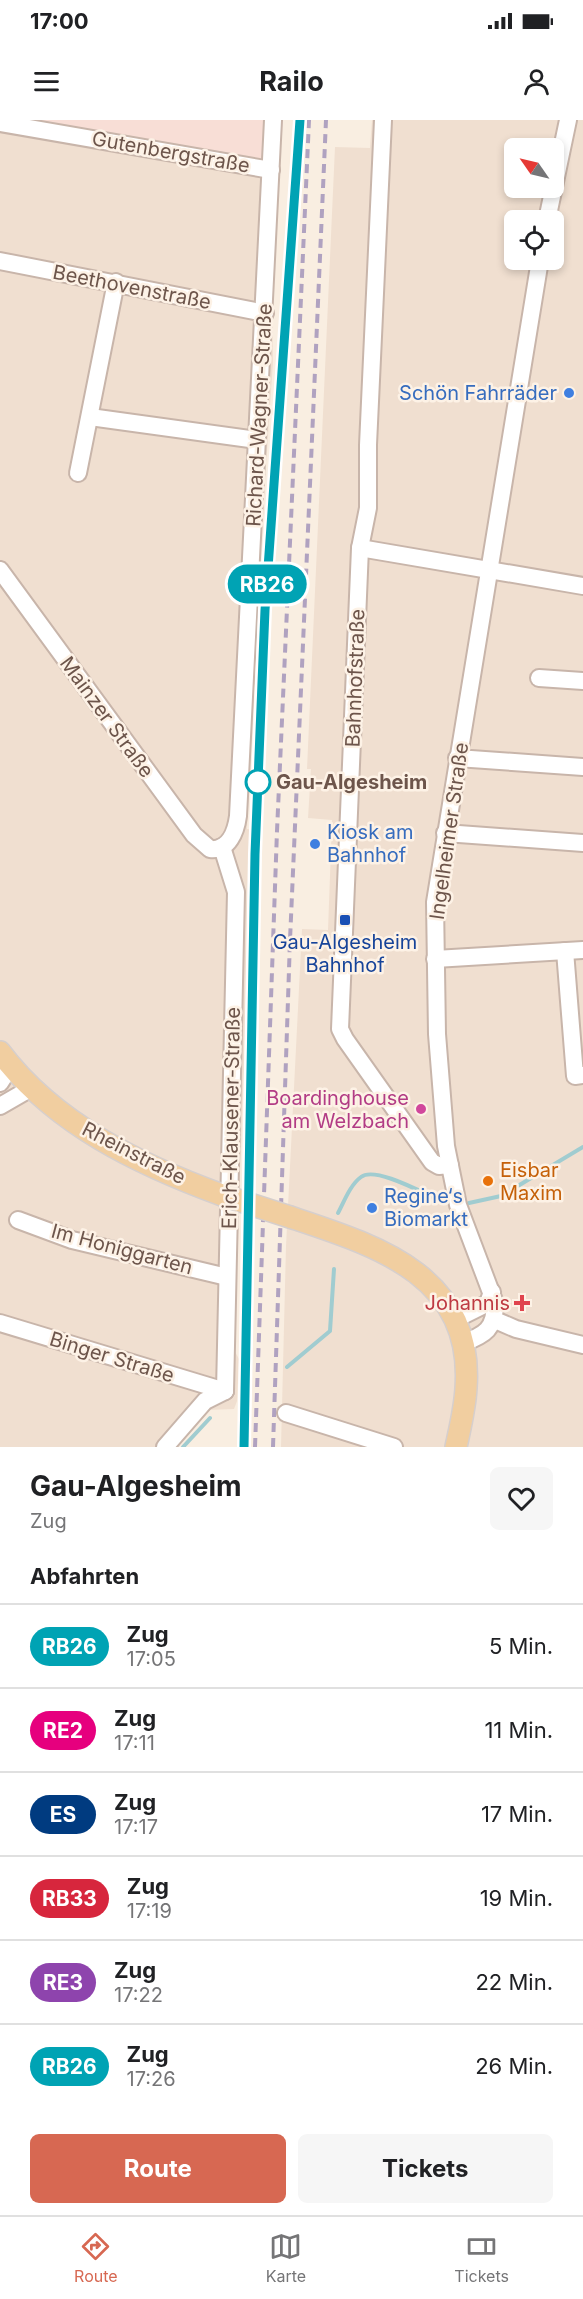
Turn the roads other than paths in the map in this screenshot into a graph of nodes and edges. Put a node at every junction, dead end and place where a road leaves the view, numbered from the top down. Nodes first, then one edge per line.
1 (273, 120) edge
2 (383, 120) edge
3 (568, 120) edge
4 (0, 123) edge
5 (271, 170) junction
6 (549, 210) edge
7 (0, 261) edge
8 (538, 270) edge
9 (116, 282) junction
10 (265, 313) junction
11 (90, 417) junction
12 (257, 440) junction
13 (78, 473) dead end
14 (360, 548) junction
15 (0, 570) edge
16 (491, 571) junction
17 (583, 586) edge
18 (539, 678) dead end
19 (583, 681) edge
20 (457, 758) junction
21 (583, 767) edge
22 (445, 833) junction
23 (583, 843) edge
24 (222, 848) junction
25 (583, 950) edge
26 (565, 951) junction
27 (435, 959) junction
28 (4, 1067) edge
29 (583, 1075) edge
30 (33, 1087) junction
31 (0, 1106) edge
32 (450, 1165) junction
33 (18, 1220) dead end
34 (227, 1277) junction
35 (492, 1292) junction
36 (454, 1320) junction
37 (495, 1320) junction
38 (0, 1323) edge
39 (463, 1344) junction
40 (583, 1345) edge
41 (225, 1392) junction
42 (286, 1413) dead end
43 (165, 1447) edge
44 (394, 1447) edge
45 (456, 1447) edge

1 - 5 street, Richard-Wagner-Straße
2 - 14 street, Bahnhofstraße
3 - 6 street
4 - 5 street, Gutenbergstraße
5 - 10 street, Richard-Wagner-Straße
7 - 9 street, Beethovenstraße
8 - 16 street, Ingelheimer Straße
9 - 10 street, Beethovenstraße
9 - 11 street
10 - 12 street, Richard-Wagner-Straße
11 - 12 street
11 - 13 street
12 - 24 street, Richard-Wagner-Straße
14 - 16 street
14 - 32 street, Bahnhofstraße
15 - 24 street, Mainzer Straße
16 - 17 street
16 - 20 street, Ingelheimer Straße
18 - 19 street
20 - 21 street
20 - 22 street, Ingelheimer Straße
22 - 23 street
22 - 27 street, Ingelheimer Straße
24 - 34 street, Erich-Klausener-Straße
25 - 26 street
26 - 27 street
26 - 29 street
27 - 32 street, Ingelheimer Straße
28 - 30 main road, Rheinstraße
30 - 31 street
30 - 36 main road, Rheinstraße, bridge
32 - 35 street
33 - 34 street, Im Honiggarten
34 - 41 street, Erich-Klausener-Straße
35 - 36 street
35 - 37 street
36 - 39 main road, Rheinstraße
37 - 39 street
37 - 40 street
38 - 41 street, Binger Straße
39 - 45 main road, Rheinstraße
41 - 43 street
42 - 44 street

